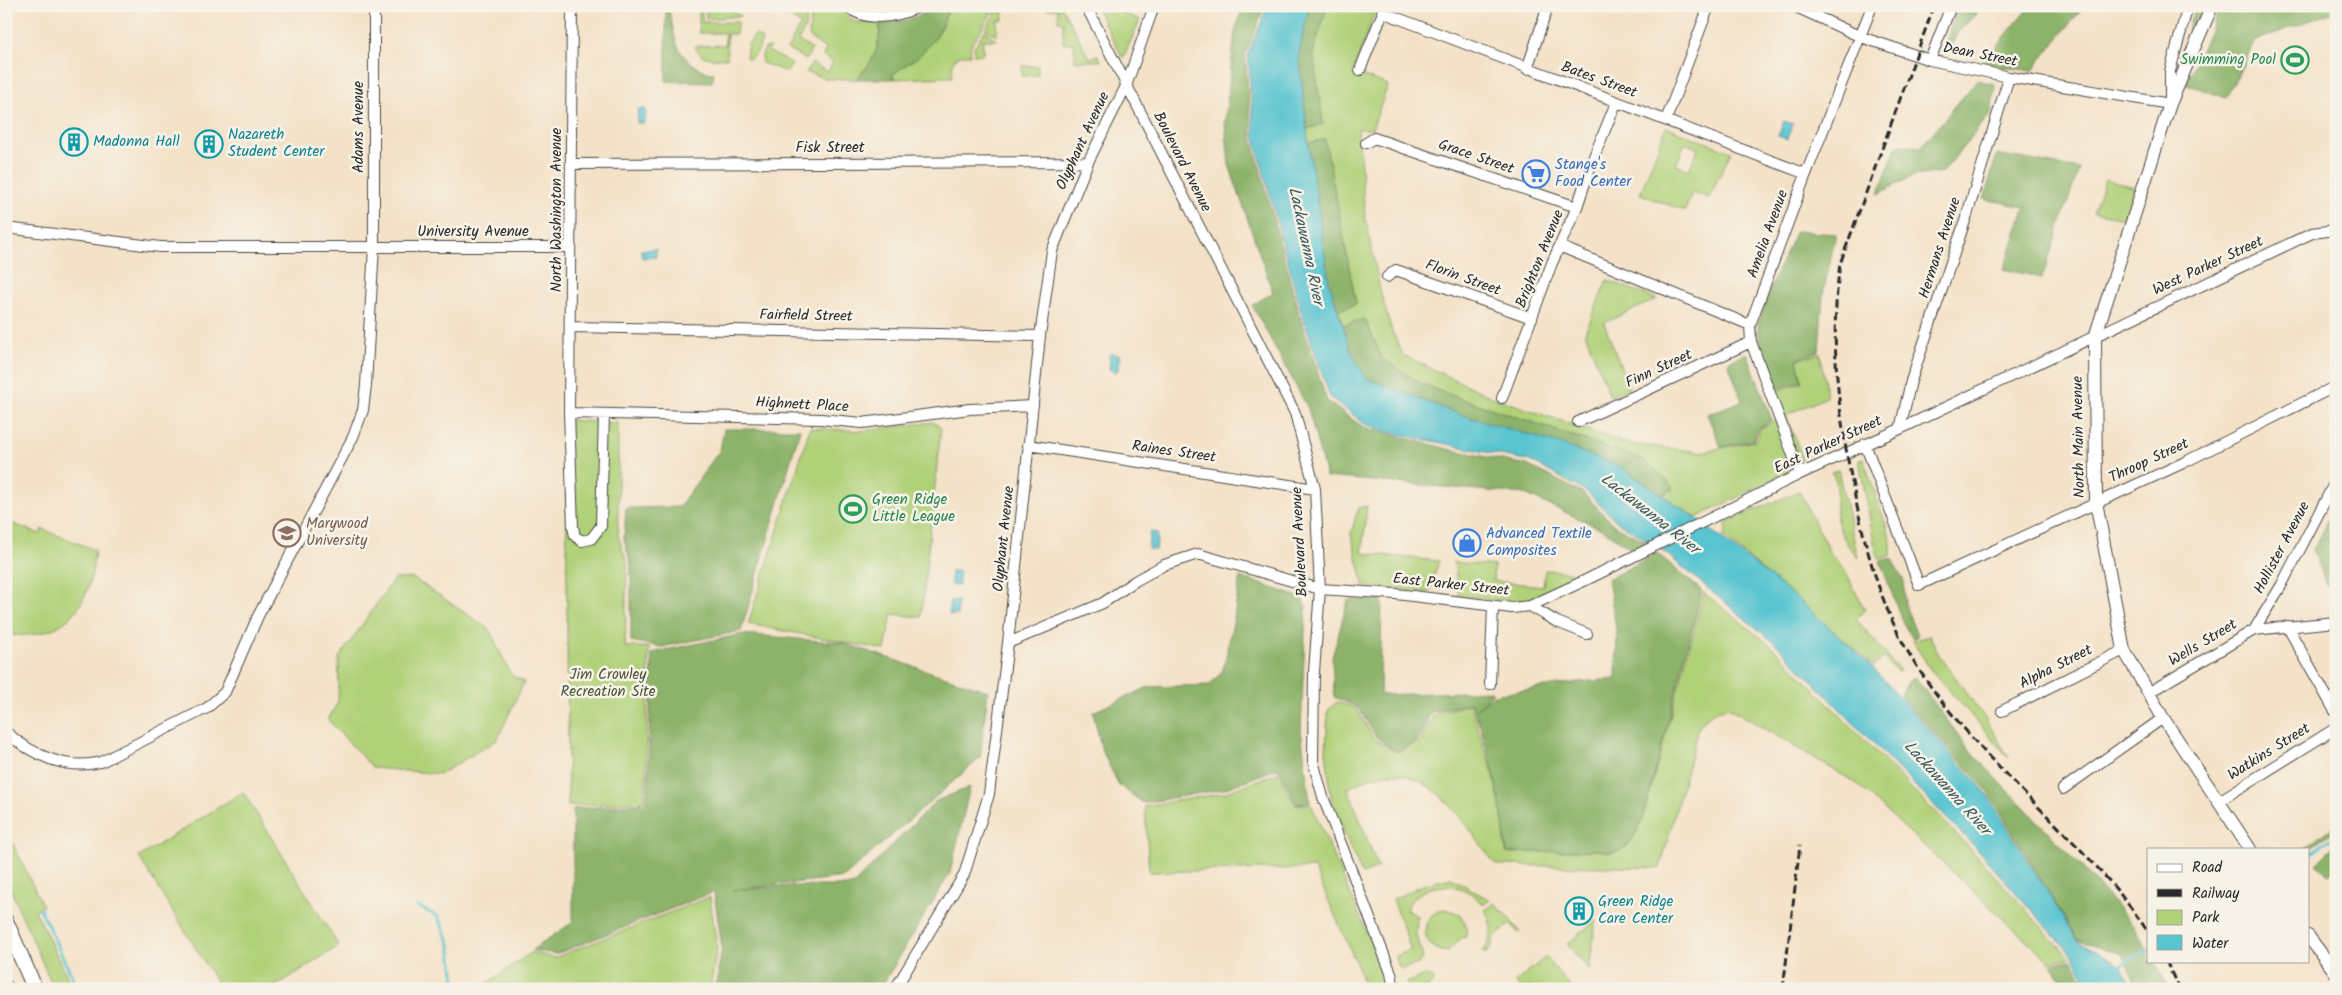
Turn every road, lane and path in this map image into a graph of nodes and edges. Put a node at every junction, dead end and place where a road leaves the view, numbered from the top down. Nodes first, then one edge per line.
1 (374, 6) edge
2 (572, 6) edge
3 (846, 6) edge
4 (920, 6) edge
5 (1086, 6) edge
6 (1154, 6) edge
7 (1548, 6) edge
8 (1708, 6) edge
9 (1794, 6) edge
10 (1872, 6) edge
11 (1951, 6) edge
12 (2188, 6) edge
13 (2212, 6) edge
14 (1384, 9) edge
15 (1861, 37) junction
16 (1930, 60) junction
17 (1527, 69) junction
18 (1360, 70) dead end
19 (2009, 77) junction
20 (1126, 86) junction
21 (1616, 103) junction
22 (2170, 104) junction
23 (1666, 120) junction
24 (1366, 143) dead end
25 (1088, 162) junction
26 (572, 164) junction
27 (1806, 174) junction
28 (1577, 207) junction
29 (6, 228) edge
30 (2336, 230) edge
31 (1559, 246) junction
32 (374, 247) junction
33 (572, 247) junction
34 (1386, 277) dead end
35 (1532, 318) junction
36 (1750, 325) junction
37 (571, 327) junction
38 (1040, 336) junction
39 (2095, 337) junction
40 (1751, 342) junction
41 (2336, 386) edge
42 (1502, 398) dead end
43 (1033, 406) junction
44 (569, 413) junction
45 (604, 414) junction
46 (1578, 422) dead end
47 (1900, 429) junction
48 (1865, 444) junction
49 (1028, 445) junction
50 (1800, 474) junction
51 (2336, 480) edge
52 (1314, 489) junction
53 (2096, 502) junction
54 (1320, 589) junction
55 (1493, 606) junction
56 (1530, 606) junction
57 (2336, 622) edge
58 (2287, 626) junction
59 (2254, 630) junction
60 (1586, 634) dead end
61 (1008, 643) junction
62 (2124, 650) junction
63 (1490, 684) dead end
64 (2148, 693) junction
65 (2002, 711) dead end
66 (2336, 713) edge
67 (2163, 718) junction
68 (2336, 728) edge
69 (6, 732) edge
70 (2063, 789) dead end
71 (2219, 801) junction
72 (2249, 848) edge
73 (6, 922) edge
74 (2310, 939) edge
75 (2336, 974) edge
76 (35, 989) edge
77 (895, 989) edge
78 (1394, 989) edge

1 - 32 street, Adams Avenue
2 - 26 street, North Washington Avenue
3 - 4 street
5 - 20 street, Boulevard Avenue
6 - 20 street
7 - 17 street
8 - 23 street
9 - 15 street, Dean Street
10 - 15 street, Amelia Avenue
11 - 16 street
12 - 22 street
13 - 22 main road, North Main Avenue
14 - 17 street, Bates Street
14 - 18 street
15 - 16 street, Dean Street
15 - 27 street, Amelia Avenue
16 - 19 street, Dean Street
17 - 21 street, Bates Street
19 - 22 street, Dean Street
19 - 47 street, Hermans Avenue
20 - 25 street, Olyphant Avenue
20 - 52 street, Boulevard Avenue
21 - 23 street, Bates Street
21 - 28 street, Brighton Avenue
22 - 39 main road, North Main Avenue
23 - 27 street, Bates Street
24 - 28 street, Grace Street
25 - 26 street, Fisk Street
25 - 38 street, Olyphant Avenue
26 - 33 street, North Washington Avenue
27 - 36 street, Amelia Avenue
28 - 31 street, Brighton Avenue
29 - 32 street, University Avenue
30 - 39 street, West Parker Street
31 - 35 street, Brighton Avenue
31 - 36 street
32 - 33 street, University Avenue
32 - 69 street, Adams Avenue
33 - 37 street, North Washington Avenue
34 - 35 street, Florin Street
35 - 42 street, Brighton Avenue
36 - 40 street, Amelia Avenue
37 - 38 street, Fairfield Street
37 - 44 street, North Washington Avenue
38 - 43 street, Olyphant Avenue
39 - 47 street, East Parker Street
39 - 53 main road, North Main Avenue
40 - 46 street, Finn Street
40 - 50 street, Amelia Avenue
41 - 53 street, Throop Street
43 - 45 street, Highnett Place
43 - 49 street, Olyphant Avenue
44 - 45 street, Highnett Place
44 - 45 street, North Washington Avenue
47 - 48 street, East Parker Street
48 - 50 street, East Parker Street
48 - 53 street, Throop Street
49 - 52 street, Raines Street
49 - 61 street, Olyphant Avenue
50 - 56 street, East Parker Street
51 - 59 street, Hollister Avenue
52 - 54 street, Boulevard Avenue
53 - 62 main road, North Main Avenue
54 - 55 street, East Parker Street
54 - 61 street, East Parker Street
54 - 78 street, Boulevard Avenue
55 - 56 street, East Parker Street
55 - 63 street
56 - 60 street
57 - 58 street, Wells Street
58 - 59 street, Wells Street
58 - 66 street
59 - 64 street, Wells Street
61 - 77 street, Olyphant Avenue
62 - 64 main road, North Main Avenue
62 - 65 street, Alpha Street
64 - 67 main road, North Main Avenue
67 - 70 street
67 - 71 main road, North Main Avenue
68 - 71 street, Watkins Street
71 - 72 main road, North Main Avenue
73 - 76 highway
74 - 75 main road

